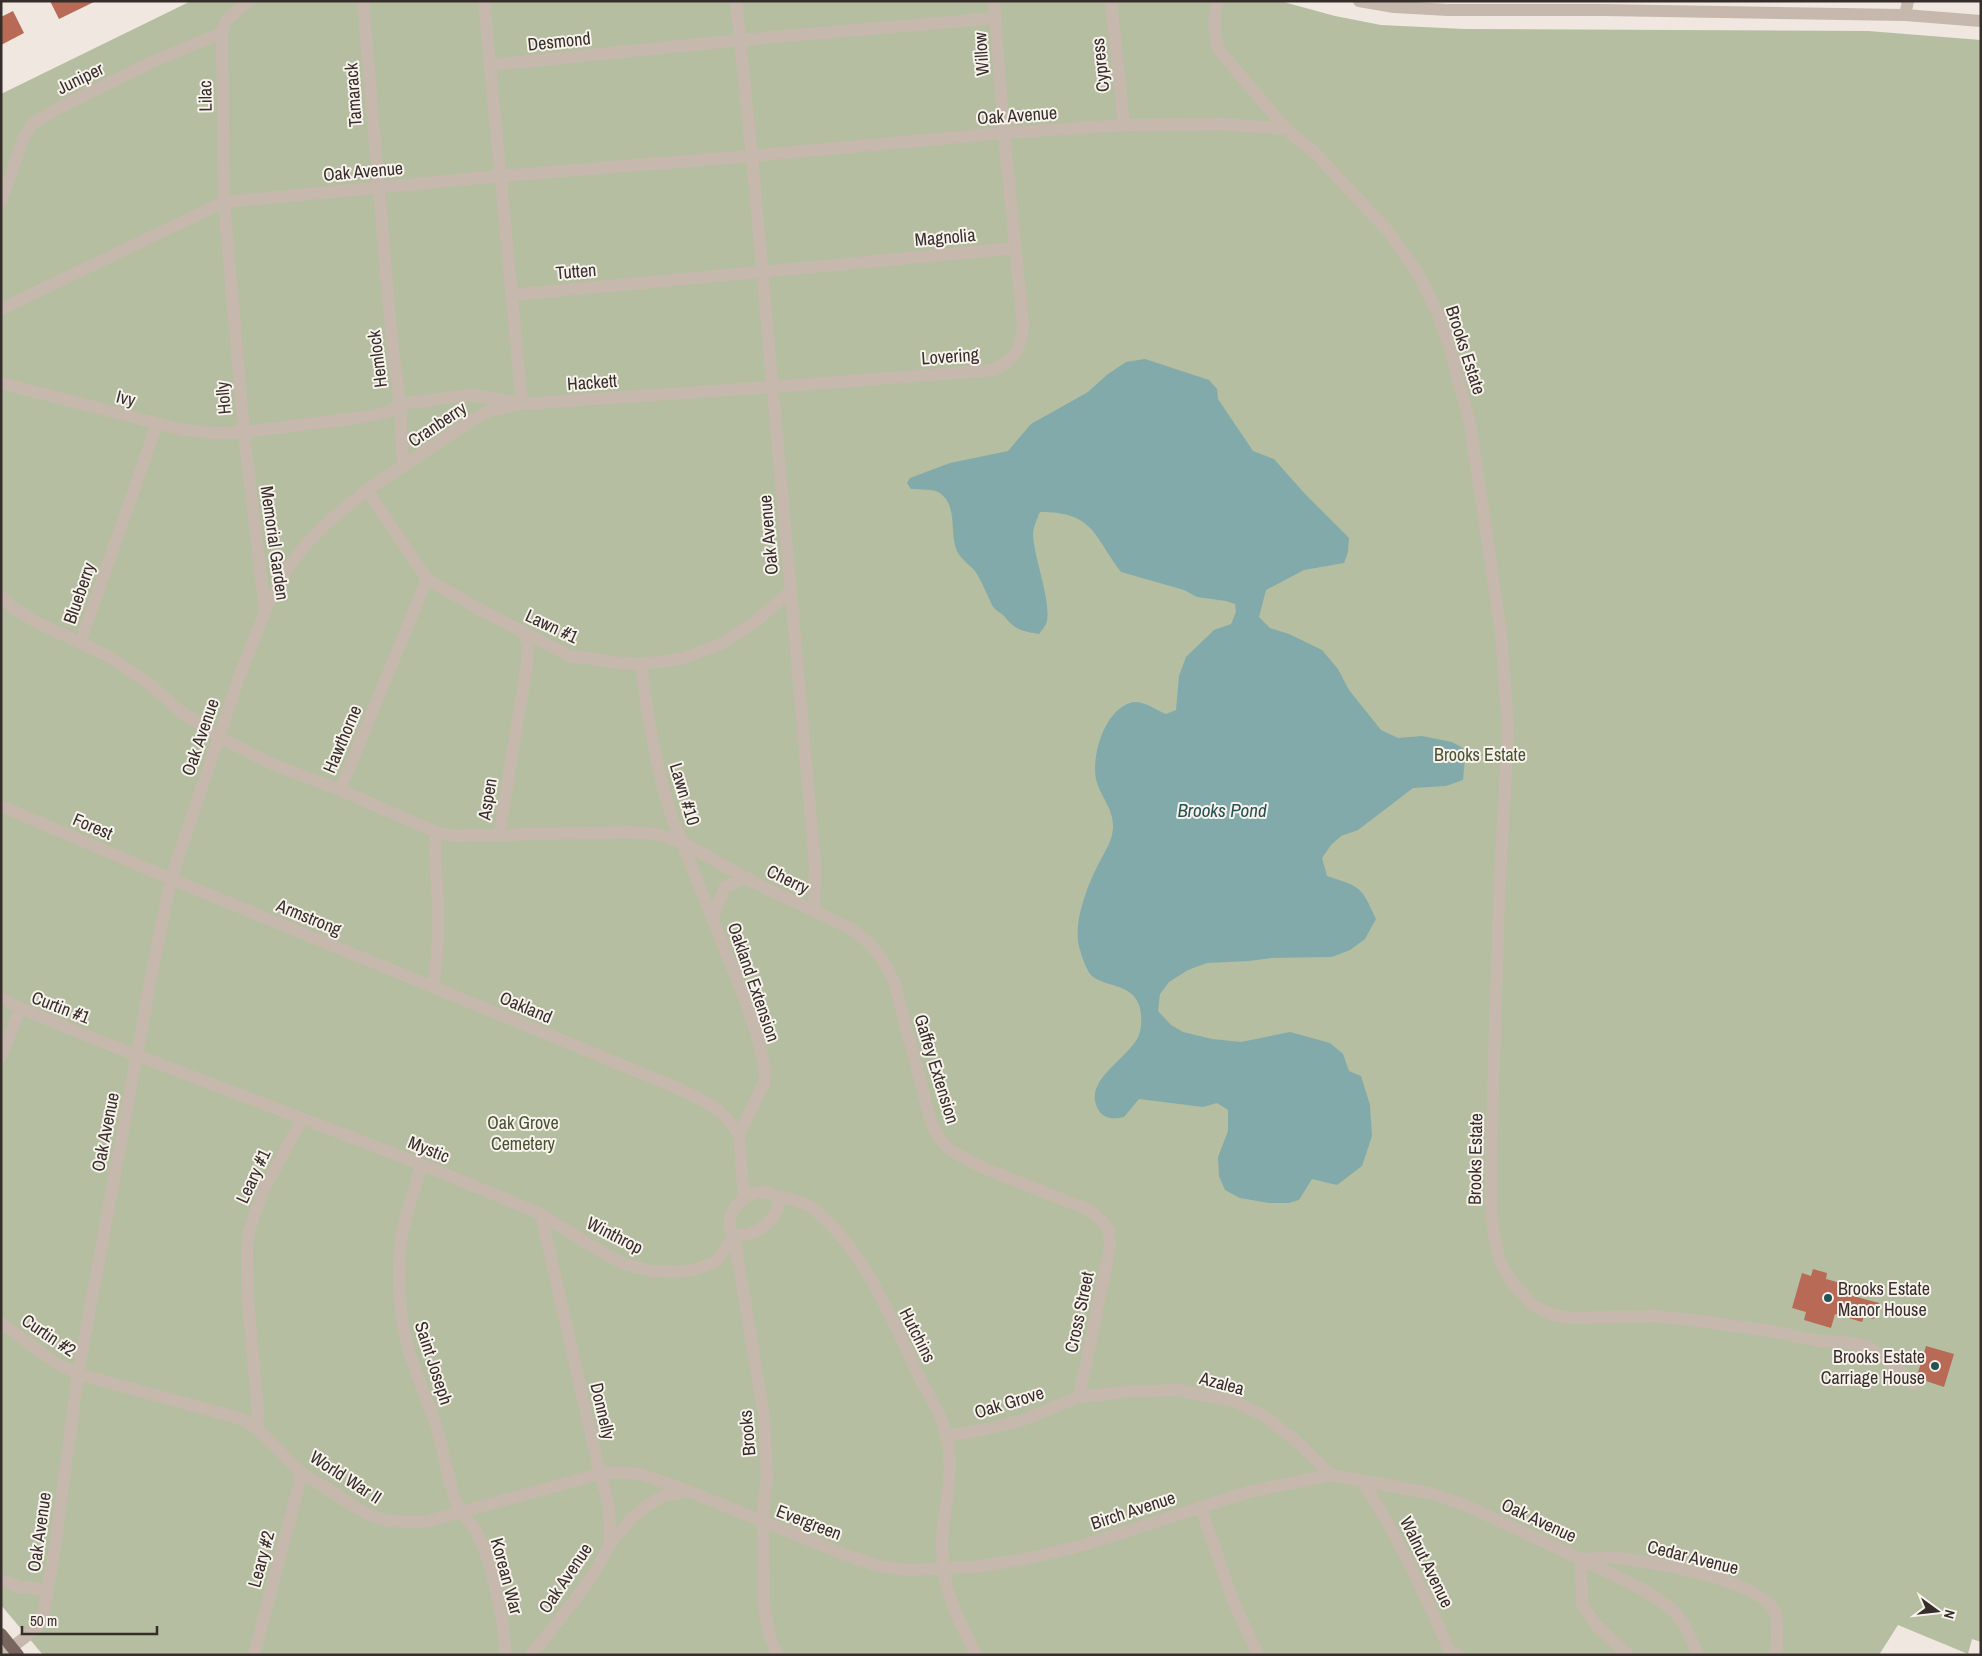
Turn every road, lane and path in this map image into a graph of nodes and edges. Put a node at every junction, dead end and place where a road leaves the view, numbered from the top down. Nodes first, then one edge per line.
1 (248, 1) edge
2 (363, 1) edge
3 (484, 1) edge
4 (736, 1) edge
5 (994, 1) edge
6 (1111, 1) edge
7 (1217, 1) edge
8 (1359, 1) edge
9 (1908, 1) edge
10 (1504, 6) edge
11 (1905, 14) junction
12 (996, 18) junction
13 (1981, 21) edge
14 (222, 33) junction
15 (740, 40) junction
16 (492, 66) junction
17 (1124, 125) junction
18 (1286, 129) junction
19 (1004, 133) junction
20 (752, 156) junction
21 (500, 176) junction
22 (378, 186) junction
23 (1, 202) edge
24 (224, 202) junction
25 (1016, 248) junction
26 (764, 271) junction
27 (512, 295) junction
28 (1, 309) edge
29 (1, 383) edge
30 (773, 387) junction
31 (400, 404) junction
32 (522, 404) junction
33 (157, 424) junction
34 (244, 432) junction
35 (403, 467) junction
36 (367, 490) junction
37 (428, 579) junction
38 (790, 592) junction
39 (1, 596) edge
40 (265, 612) junction
41 (523, 632) junction
42 (80, 643) junction
43 (641, 664) junction
44 (219, 737) junction
45 (340, 790) junction
46 (1, 806) edge
47 (436, 832) junction
48 (499, 835) junction
49 (682, 842) junction
50 (747, 878) junction
51 (171, 879) junction
52 (814, 910) junction
53 (713, 917) junction
54 (433, 987) junction
55 (1, 998) edge
56 (20, 1008) junction
57 (138, 1055) junction
58 (1, 1057) edge
59 (302, 1119) junction
60 (739, 1134) junction
61 (420, 1164) junction
62 (780, 1197) junction
63 (744, 1199) junction
64 (541, 1214) junction
65 (1110, 1234) joint
66 (734, 1236) junction
67 (1, 1323) edge
68 (78, 1374) junction
69 (1914, 1384) dead end
70 (1079, 1397) junction
71 (257, 1427) junction
72 (947, 1436) junction
73 (302, 1473) junction
74 (600, 1474) junction
75 (1331, 1475) junction
76 (1363, 1482) junction
77 (688, 1491) junction
78 (1200, 1506) junction
79 (460, 1512) junction
80 (763, 1522) junction
81 (610, 1544) junction
82 (1581, 1559) junction
83 (944, 1568) junction
84 (1, 1580) edge
85 (48, 1590) junction
86 (1, 1634) edge
87 (11, 1652) edge
88 (1450, 1654) edge
89 (254, 1655) edge
90 (504, 1655) edge
91 (531, 1655) edge
92 (777, 1655) edge
93 (976, 1655) edge
94 (1258, 1655) edge
95 (1628, 1655) edge
96 (1698, 1655) edge
97 (1776, 1655) edge

1 - 14 street
2 - 22 street, Tamarack
3 - 16 street
4 - 15 street, Oak Avenue
5 - 12 street
6 - 17 street, Cypress
7 - 18 street, Brooks Estate
8 - 10 street
9 - 11 street
10 - 11 street
11 - 13 street
12 - 15 street, Willow
12 - 19 street, Willow
14 - 23 street, Juniper
14 - 24 street, Lilac
15 - 16 street, Desmond
15 - 20 street, Oak Avenue
16 - 21 street
17 - 18 street, Oak Avenue
17 - 19 street, Oak Avenue
18 - 69 street, Brooks Estate
19 - 20 street, Oak Avenue
19 - 25 street
20 - 21 street, Oak Avenue
20 - 26 street, Oak Avenue
21 - 22 street, Oak Avenue
21 - 27 street
22 - 24 street, Oak Avenue
22 - 31 street, Hemlock
24 - 28 street, Oak Avenue
24 - 34 street, Holly
25 - 26 street, Magnolia
25 - 30 street, Lovering
26 - 27 street, Tutten
26 - 30 street, Oak Avenue
27 - 32 street
29 - 33 street, Ivy
30 - 32 street, Hackett
30 - 38 street, Oak Avenue
31 - 32 street, Hemlock
31 - 34 street, Holly
31 - 35 street, Cranberry
32 - 35 street, Cranberry
33 - 34 street, Ivy
33 - 42 street, Blueberry
34 - 40 street, Memorial Garden
35 - 36 street, Memorial Garden
36 - 37 street, Lawn #1
36 - 40 street, Memorial Garden
37 - 41 street, Lawn #1
37 - 45 street, Hawthorne
38 - 43 street, Lawn #1
38 - 52 street, Oak Avenue
39 - 42 street
40 - 44 street, Oak Avenue
41 - 43 street, Lawn #1
41 - 48 street, Aspen
42 - 44 street, Blueberry
43 - 49 street, Lawn #10
44 - 45 street, Hawthorne
44 - 51 street, Oak Avenue
45 - 47 street, Aspen
46 - 51 street, Forest
47 - 48 street, Aspen
47 - 54 street
48 - 49 street, Lawn #10
49 - 50 street, Cherry
49 - 53 street, Oakland Extension
50 - 52 street, Cherry
50 - 53 street, Cherry
51 - 54 street, Armstrong
51 - 57 street, Oak Avenue
52 - 65 street, Gaffey Extension
53 - 60 street, Oakland Extension
54 - 60 street, Oakland
55 - 56 street
56 - 57 street, Curtin #1
56 - 58 street, Curtin #1
57 - 59 street
57 - 68 street, Oak Avenue
59 - 61 street, Mystic
59 - 71 street, Leary #1
60 - 63 street
61 - 64 street, Mystic
61 - 79 street, Saint Joseph
62 - 63 street, Hutchins
62 - 66 street
62 - 72 street, Hutchins
63 - 66 street
64 - 66 street, Winthrop
64 - 74 street, Donnelly
65 - 70 street, Cross Street
66 - 80 street, Brooks
67 - 68 street, Curtin #2
68 - 71 street
68 - 85 street, Oak Avenue
70 - 72 street, Oak Grove
70 - 75 street, Azalea
71 - 73 street, World War II
72 - 83 street, Hutchins
73 - 79 street, World War II
73 - 89 street, Leary #2
74 - 77 street
74 - 79 street
74 - 81 street
75 - 76 street, Oak Avenue
75 - 78 street, Birch Avenue
76 - 82 street, Oak Avenue
76 - 88 street, Walnut Avenue
77 - 80 street
77 - 81 street, Oak Avenue
78 - 83 street, Birch Avenue
78 - 94 street
79 - 90 street, Korean War
80 - 83 street, Evergreen
80 - 92 street, Evergreen
81 - 91 street, Oak Avenue
82 - 95 street
82 - 96 street, Oak Avenue
82 - 97 street, Cedar Avenue
83 - 93 street, Hutchins
84 - 85 street
85 - 87 street, Oak Avenue
86 - 87 main road

